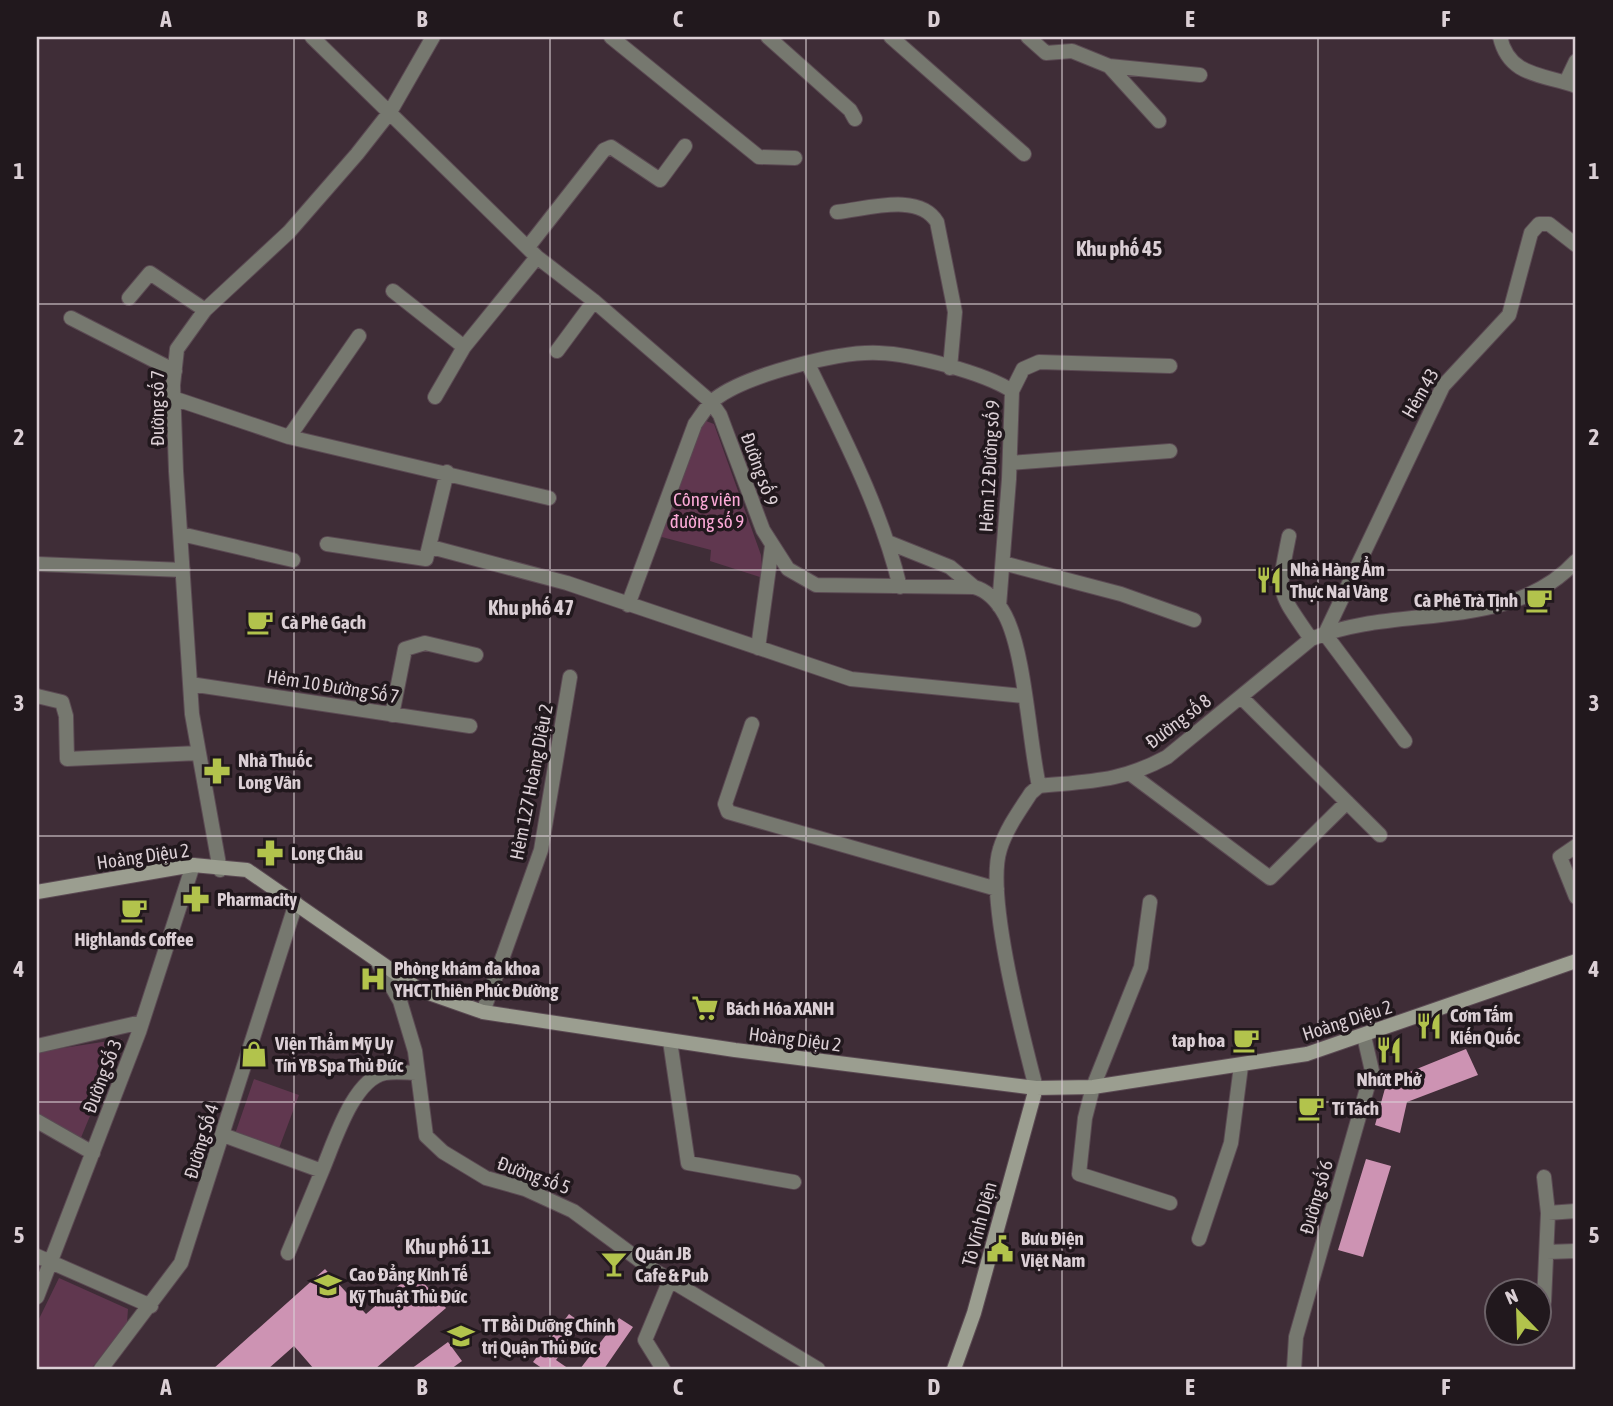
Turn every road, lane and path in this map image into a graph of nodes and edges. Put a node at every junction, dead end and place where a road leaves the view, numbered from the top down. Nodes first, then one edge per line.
1 (312, 37) edge
2 (433, 37) edge
3 (611, 37) edge
4 (768, 37) edge
5 (891, 37) edge
6 (1028, 37) edge
7 (1500, 37) edge
8 (1576, 61) edge
9 (1109, 66) junction
10 (1200, 75) dead end
11 (1571, 84) edge
12 (390, 112) junction
13 (855, 119) dead end
14 (1159, 121) dead end
15 (685, 146) dead end
16 (1024, 154) dead end
17 (795, 158) dead end
18 (837, 212) dead end
19 (1576, 245) edge
20 (532, 252) junction
21 (393, 291) dead end
22 (129, 298) dead end
23 (594, 301) junction
24 (205, 310) junction
25 (71, 318) dead end
26 (359, 336) dead end
27 (464, 347) junction
28 (557, 351) dead end
29 (808, 364) junction
30 (1170, 366) dead end
31 (950, 368) junction
32 (175, 371) junction
33 (1012, 391) junction
34 (435, 397) dead end
35 (173, 398) junction
36 (711, 402) junction
37 (289, 437) junction
38 (1170, 451) dead end
39 (1010, 463) junction
40 (447, 472) junction
41 (549, 498) dead end
42 (181, 534) junction
43 (1289, 536) dead end
44 (890, 543) junction
45 (327, 544) dead end
46 (772, 546) junction
47 (431, 547) junction
48 (293, 560) dead end
49 (1576, 561) edge
50 (1003, 563) junction
51 (37, 564) edge
52 (183, 570) junction
53 (900, 587) junction
54 (974, 587) junction
55 (628, 605) junction
56 (999, 606) junction
57 (1194, 620) dead end
58 (1318, 636) junction
59 (758, 648) junction
60 (475, 655) dead end
61 (570, 677) dead end
62 (190, 684) junction
63 (37, 696) edge
64 (1023, 696) junction
65 (1241, 697) junction
66 (392, 715) junction
67 (752, 724) dead end
68 (470, 726) dead end
69 (1405, 741) dead end
70 (199, 753) junction
71 (1132, 775) junction
72 (1039, 786) junction
73 (1347, 802) junction
74 (1380, 835) dead end
75 (1576, 846) edge
76 (193, 865) junction
77 (220, 870) junction
78 (996, 889) junction
79 (37, 892) edge
80 (1576, 897) edge
81 (1150, 902) dead end
82 (296, 904) junction
83 (1576, 961) edge
84 (378, 963) junction
85 (483, 1012) junction
86 (142, 1022) junction
87 (1364, 1036) junction
88 (670, 1041) junction
89 (37, 1046) edge
90 (1241, 1066) junction
91 (418, 1073) junction
92 (1093, 1087) junction
93 (1036, 1088) junction
94 (37, 1121) edge
95 (223, 1135) junction
96 (93, 1153) junction
97 (322, 1171) junction
98 (1544, 1177) dead end
99 (794, 1182) dead end
100 (1170, 1203) dead end
101 (1576, 1211) edge
102 (1548, 1213) junction
103 (1199, 1239) dead end
104 (1576, 1251) edge
105 (288, 1252) dead end
106 (1547, 1252) junction
107 (37, 1256) edge
108 (51, 1263) junction
109 (1546, 1276) edge
110 (670, 1280) junction
111 (37, 1297) edge
112 (151, 1306) junction
113 (101, 1369) edge
114 (663, 1369) edge
115 (818, 1369) edge
116 (954, 1369) edge
117 (1294, 1369) edge

1 - 12 street, Đường số 9
2 - 12 street, Đường số 7
3 - 17 street
4 - 13 street
5 - 16 street
6 - 9 street
7 - 11 street
8 - 11 street
9 - 10 street
9 - 14 street
12 - 20 street, Đường số 9
12 - 24 street, Đường số 7
15 - 20 street
18 - 31 street
19 - 58 street, Hẻm 43
20 - 23 street, Đường số 9
20 - 27 street
21 - 27 street
22 - 24 street
23 - 28 street
23 - 36 street, Đường số 9
24 - 32 street, Đường số 7
25 - 32 street
26 - 37 street
27 - 34 street
29 - 31 street, Hẻm 12 Đường số 9
29 - 36 street, Hẻm 12 Đường số 9
29 - 44 street
30 - 33 street
31 - 33 street, Hẻm 12 Đường số 9
32 - 35 street, Đường số 7
33 - 39 street, Hẻm 12 Đường số 9
35 - 37 street
35 - 42 street, Đường số 7
36 - 46 street, Đường số 9
36 - 55 street
37 - 40 street
38 - 39 street
39 - 50 street, Hẻm 12 Đường số 9
40 - 41 street
40 - 47 street
42 - 48 street
42 - 52 street, Đường số 7
43 - 58 street
44 - 53 street
44 - 54 street
45 - 47 street
46 - 53 street, Đường số 9
46 - 59 street
47 - 55 street
49 - 58 street, Đường số 8
50 - 56 street, Hẻm 12 Đường số 9
50 - 57 street
51 - 52 street
52 - 62 street, Đường số 7
53 - 54 street, Đường số 9
54 - 56 street
55 - 59 street
56 - 64 street
58 - 65 street, Đường số 8
58 - 69 street
59 - 64 street
60 - 66 street
61 - 85 street, Hẻm 127 Hoàng Diệu 2
62 - 66 street, Hẻm 10 Đường Số 7
62 - 70 street, Đường số 7
63 - 70 street
64 - 72 street
65 - 71 street, Đường số 8
65 - 73 street
66 - 68 street, Hẻm 10 Đường Số 7
67 - 78 street
70 - 77 street, Đường số 7
71 - 72 street, Đường số 8
71 - 73 street
72 - 78 street
73 - 74 street
75 - 80 street
76 - 77 street, Hoàng Diệu 2
76 - 79 street, Hoàng Diệu 2
76 - 86 street, Đường Số 3
77 - 82 street, Hoàng Diệu 2
78 - 93 street
81 - 92 street
82 - 84 street, Hoàng Diệu 2
82 - 95 street, Đường Số 4
83 - 87 street, Hoàng Diệu 2
84 - 85 street, Hoàng Diệu 2
84 - 91 street, Đường số 5
85 - 88 street, Hoàng Diệu 2
86 - 89 street
86 - 96 street, Đường Số 3
87 - 90 street, Hoàng Diệu 2
87 - 117 street, Đường số 6
88 - 93 street, Hoàng Diệu 2
88 - 99 street
90 - 92 street, Hoàng Diệu 2
90 - 103 street
91 - 97 street
91 - 110 street, Đường số 5
92 - 93 street, Hoàng Diệu 2
92 - 100 street
93 - 116 street, Tô Vĩnh Diện
94 - 96 street
95 - 97 street
95 - 112 street, Đường Số 4
96 - 108 street, Đường Số 3
97 - 105 street
98 - 102 street
101 - 102 street
102 - 106 street
104 - 106 street
106 - 109 street
107 - 108 street
108 - 111 street, Đường Số 3
108 - 112 street
110 - 114 street
110 - 115 street, Đường số 5
112 - 113 street, Đường Số 4

